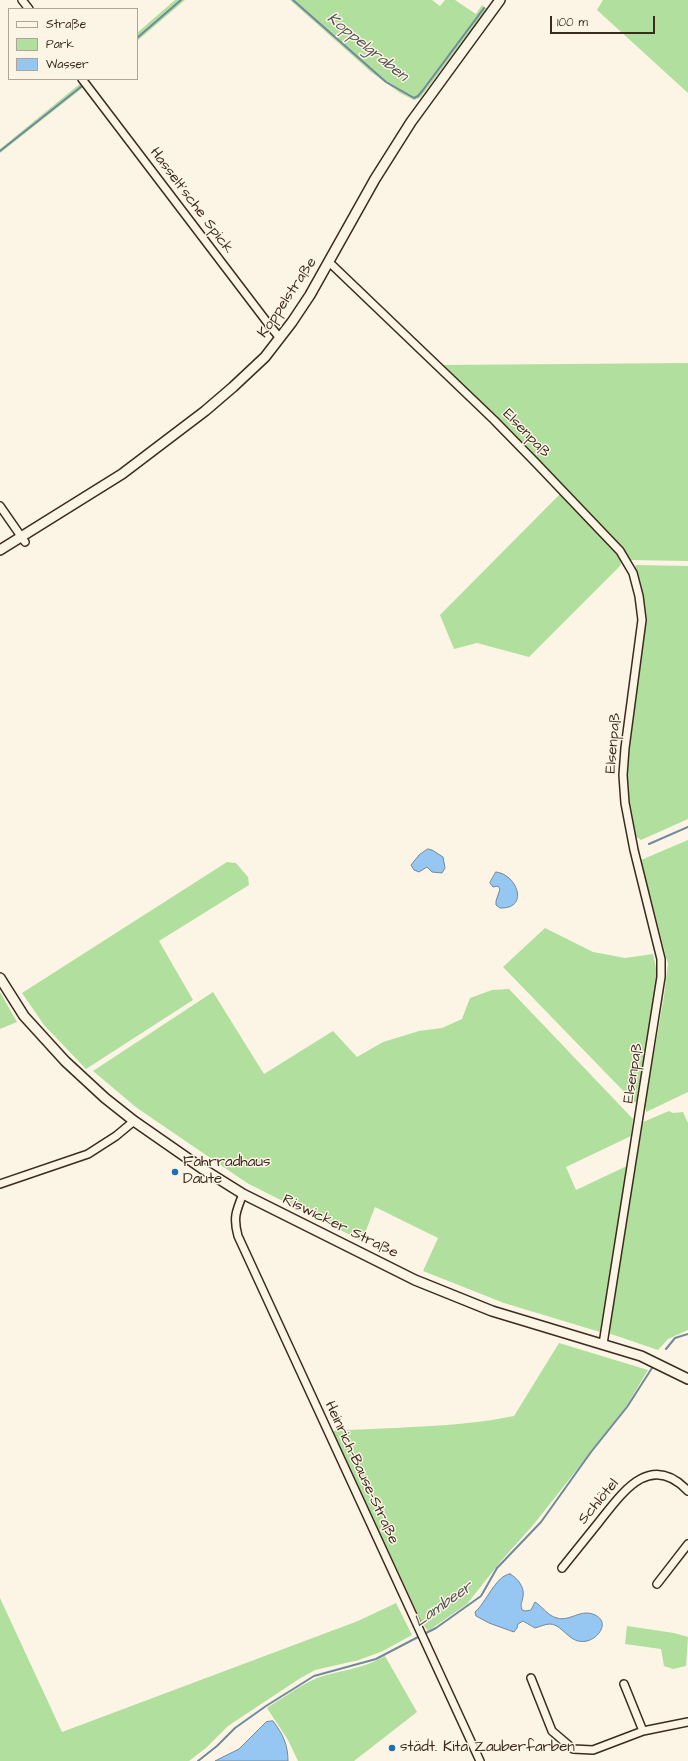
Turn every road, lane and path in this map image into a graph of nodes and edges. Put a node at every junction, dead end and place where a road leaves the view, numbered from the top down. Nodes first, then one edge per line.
1 (22, 0) edge
2 (500, 0) edge
3 (28, 8) edge
4 (83, 80) edge
5 (329, 262) junction
6 (280, 338) junction
7 (0, 506) edge
8 (23, 540) junction
9 (0, 550) edge
10 (0, 978) edge
11 (134, 1121) junction
12 (0, 1184) edge
13 (243, 1194) junction
14 (603, 1344) junction
15 (688, 1379) edge
16 (688, 1491) edge
17 (688, 1544) edge
18 (562, 1568) dead end
19 (657, 1584) dead end
20 (531, 1678) dead end
21 (624, 1684) dead end
22 (688, 1722) edge
23 (643, 1731) junction
24 (480, 1761) edge

1 - 3 street
2 - 5 street, Koppelstraße
4 - 6 street, Hasselt'sche Spick
5 - 6 street, Koppelstraße
5 - 14 street, Elsenpaß
6 - 8 street, Koppelstraße
7 - 8 street
8 - 9 street, Koppelstraße
10 - 11 street, Riswicker Straße
11 - 12 street
11 - 13 street, Riswicker Straße
13 - 14 street, Riswicker Straße
13 - 24 street, Heinrich-Bause-Straße
14 - 15 street, Riswicker Straße
16 - 18 street, Schlötel
17 - 19 street
20 - 23 street
21 - 23 street
22 - 23 street

